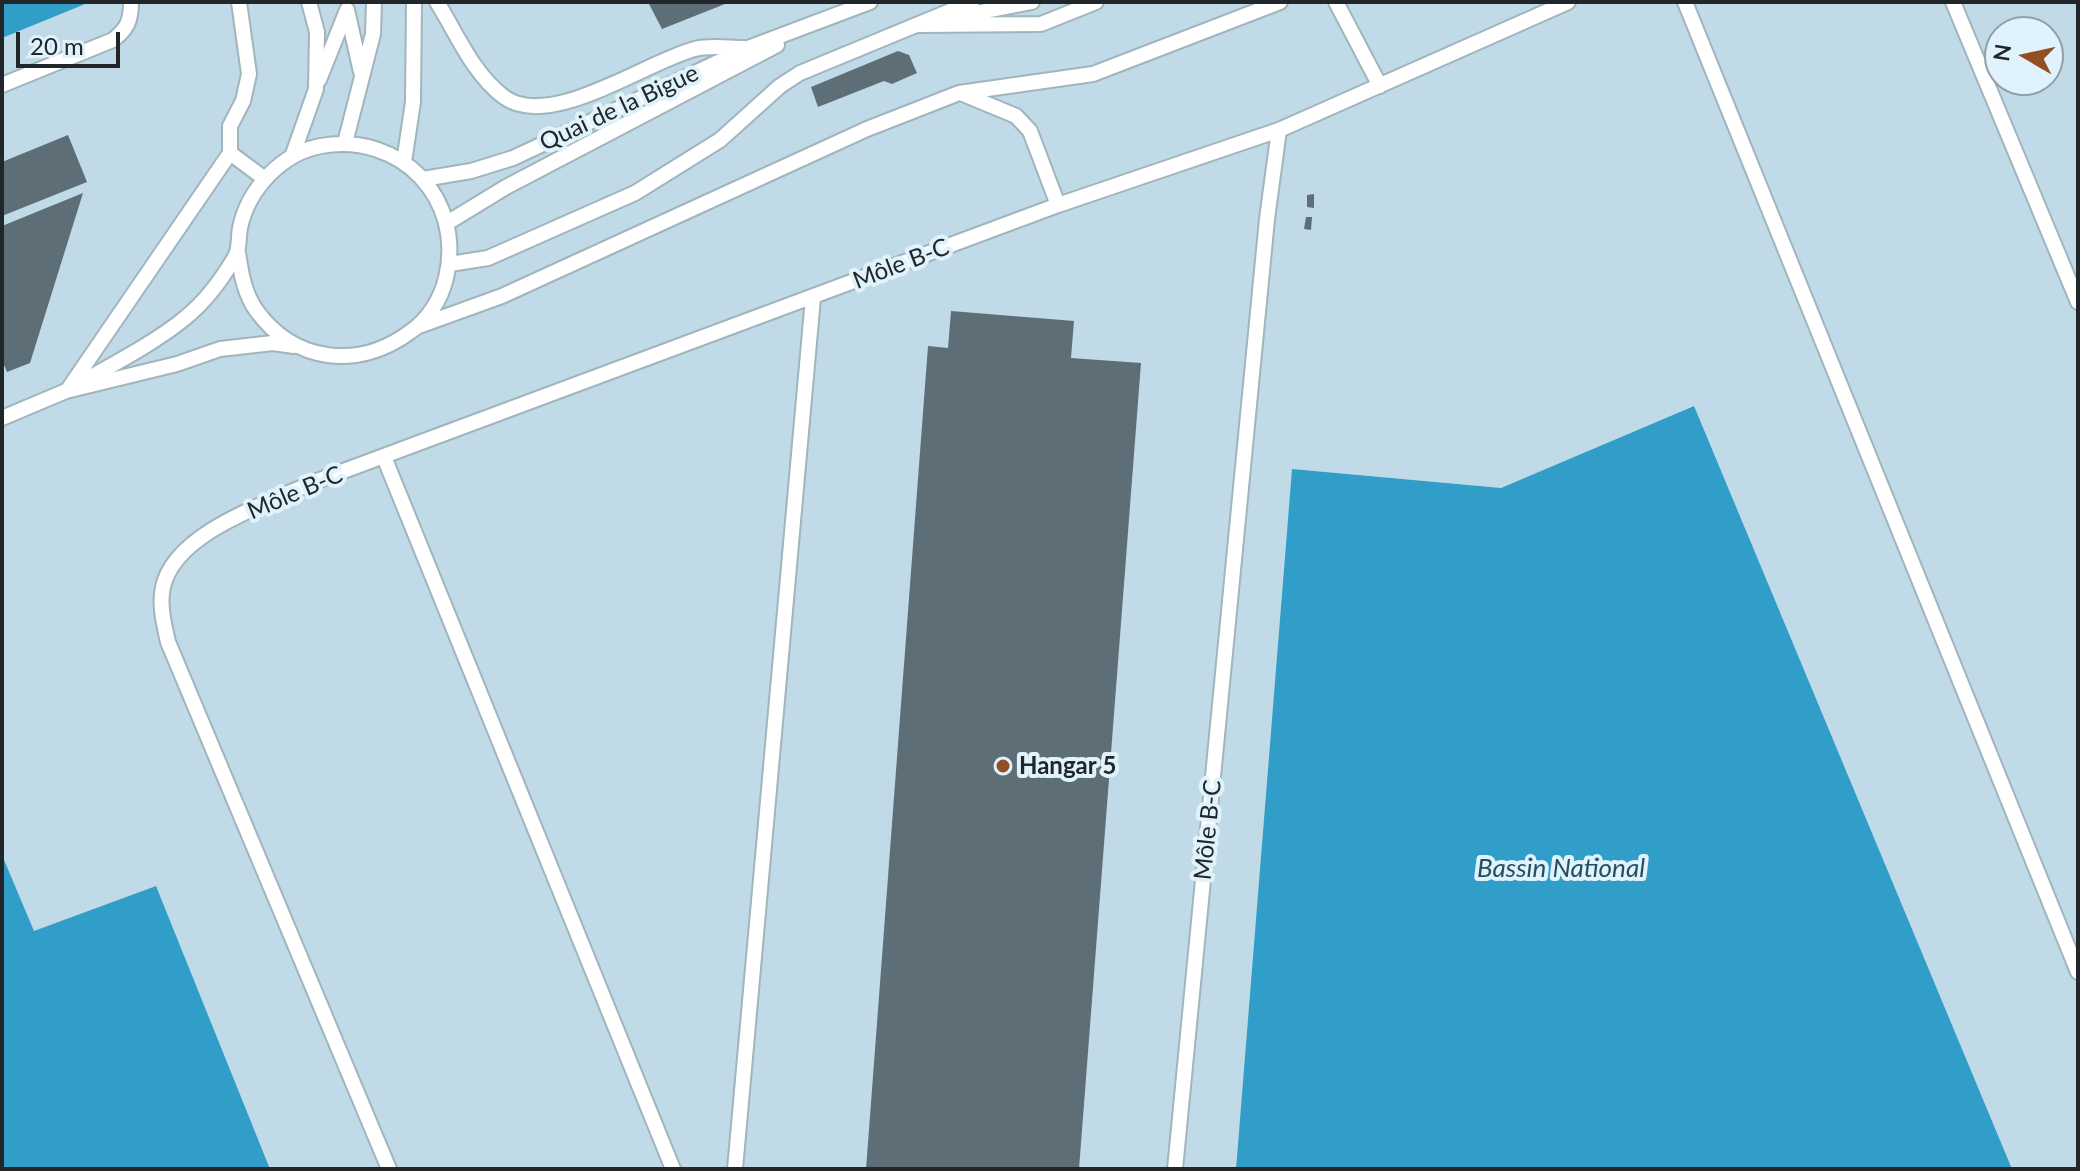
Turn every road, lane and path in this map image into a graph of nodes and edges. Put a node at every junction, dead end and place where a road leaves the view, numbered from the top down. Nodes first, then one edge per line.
1 (131, 2) edge
2 (239, 2) edge
3 (309, 2) edge
4 (374, 2) edge
5 (414, 2) edge
6 (437, 2) edge
7 (870, 2) edge
8 (972, 2) edge
9 (1032, 2) edge
10 (1096, 2) edge
11 (1280, 2) edge
12 (1336, 2) edge
13 (1568, 2) edge
14 (1685, 2) edge
15 (1953, 2) edge
16 (346, 6) edge
17 (812, 25) junction
18 (912, 26) junction
19 (748, 48) junction
20 (362, 76) junction
21 (2, 85) edge
22 (1380, 86) junction
23 (316, 89) junction
24 (959, 93) junction
25 (1279, 130) junction
26 (345, 143) junction
27 (230, 153) junction
28 (292, 157) junction
29 (404, 162) junction
30 (265, 179) junction
31 (423, 179) junction
32 (1058, 205) junction
33 (447, 223) junction
34 (238, 253) junction
35 (450, 264) junction
36 (813, 298) junction
37 (2078, 302) edge
38 (419, 326) junction
39 (297, 346) junction
40 (66, 391) junction
41 (2, 418) edge
42 (384, 457) junction
43 (2078, 972) edge
44 (389, 1169) edge
45 (673, 1169) edge
46 (735, 1169) edge
47 (1175, 1169) edge

1 - 21 lane
2 - 27 lane
3 - 23 lane
4 - 20 lane
5 - 29 lane
6 - 19 lane
7 - 17 lane, Quai de la Bigue
8 - 18 lane
9 - 18 lane
10 - 18 lane
11 - 24 lane
12 - 22 lane
13 - 22 lane
14 - 43 lane
15 - 37 lane
16 - 20 lane
16 - 23 lane
17 - 19 lane, Quai de la Bigue
17 - 33 lane, Quai de la Bigue
18 - 35 lane
19 - 31 lane, Quai de la Bigue
20 - 26 lane
22 - 25 lane
23 - 28 lane
24 - 32 lane
24 - 38 lane
25 - 32 lane, Môle B-C
25 - 47 lane, Môle B-C
26 - 28 lane
26 - 29 lane
27 - 30 lane
27 - 40 lane
28 - 30 lane
29 - 31 lane
30 - 34 lane
31 - 33 lane
32 - 36 lane, Môle B-C
33 - 35 lane
34 - 39 lane
34 - 40 lane
35 - 38 lane
36 - 42 lane, Môle B-C
36 - 46 lane
38 - 39 lane
39 - 40 lane
40 - 41 lane
42 - 44 lane, Môle B-C
42 - 45 lane

